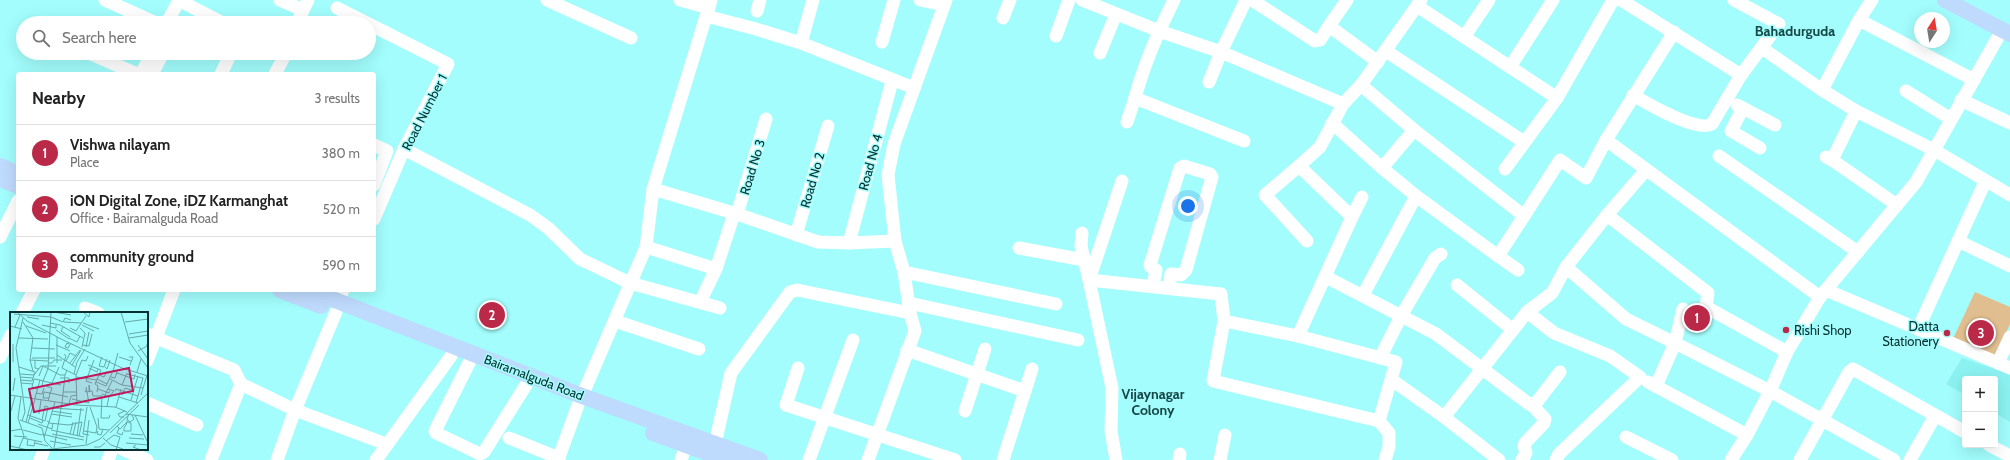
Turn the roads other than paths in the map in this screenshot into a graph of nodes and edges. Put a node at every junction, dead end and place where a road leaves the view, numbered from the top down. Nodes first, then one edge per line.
1 (105, 0) edge
2 (280, 0) edge
3 (549, 0) edge
4 (680, 0) edge
5 (813, 0) edge
6 (894, 0) edge
7 (920, 0) edge
8 (1010, 0) edge
9 (1069, 0) edge
10 (1082, 0) edge
11 (1174, 0) edge
12 (1246, 0) edge
13 (1252, 0) edge
14 (1347, 0) edge
15 (1489, 0) edge
16 (1553, 0) edge
17 (1613, 0) edge
18 (1621, 0) edge
19 (1734, 0) edge
20 (1872, 0) edge
21 (1945, 0) edge
22 (185, 1) edge
23 (945, 3) edge
24 (1419, 3) edge
25 (123, 4) edge
26 (337, 8) dead end
27 (708, 8) edge
28 (303, 10) edge
29 (1116, 14) junction
30 (144, 16) edge
31 (173, 16) edge
32 (180, 16) edge
33 (211, 16) edge
34 (352, 16) edge
35 (1003, 18) dead end
36 (1859, 20) junction
37 (1329, 26) junction
38 (376, 28) edge
39 (1159, 31) junction
40 (1674, 32) junction
41 (2006, 32) edge
42 (1056, 36) dead end
43 (1464, 37) junction
44 (631, 38) dead end
45 (882, 42) dead end
46 (801, 43) junction
47 (1762, 48) junction
48 (1386, 51) junction
49 (1221, 52) junction
50 (1100, 53) dead end
51 (105, 60) edge
52 (148, 60) edge
53 (159, 60) edge
54 (228, 60) edge
55 (281, 60) edge
56 (1378, 62) junction
57 (1510, 67) junction
58 (132, 72) edge
59 (142, 72) edge
60 (153, 72) edge
61 (222, 72) edge
62 (276, 72) edge
63 (1741, 75) junction
64 (1974, 80) junction
65 (892, 81) junction
66 (1210, 82) dead end
67 (1361, 85) junction
68 (914, 88) junction
69 (1822, 90) junction
70 (1906, 91) dead end
71 (1633, 95) junction
72 (1135, 98) junction
73 (1556, 98) junction
74 (1728, 100) junction
75 (1961, 100) junction
76 (1344, 104) junction
77 (1743, 108) junction
78 (1856, 111) junction
79 (766, 119) dead end
80 (1951, 119) junction
81 (1127, 122) dead end
82 (1332, 123) junction
83 (2010, 123) edge
84 (1775, 125) dead end
85 (828, 126) dead end
86 (1414, 130) junction
87 (1606, 140) junction
88 (1244, 141) dead end
89 (1524, 142) junction
90 (376, 146) edge
91 (1760, 148) dead end
92 (404, 149) junction
93 (1934, 150) junction
94 (1719, 156) dead end
95 (0, 166) edge
96 (1299, 166) junction
97 (1382, 168) junction
98 (1505, 168) dead end
99 (1646, 170) junction
100 (16, 173) edge
101 (0, 179) edge
102 (376, 180) edge
103 (1122, 181) dead end
104 (1985, 182) junction
105 (16, 185) edge
106 (653, 189) junction
107 (2010, 195) edge
108 (1416, 196) junction
109 (1362, 197) dead end
110 (16, 205) edge
111 (1897, 205) junction
112 (376, 214) edge
113 (736, 214) junction
114 (1607, 215) junction
115 (1524, 216) junction
116 (1352, 217) junction
117 (1082, 233) dead end
118 (796, 235) junction
119 (0, 237) edge
120 (895, 240) junction
121 (1307, 241) dead end
122 (1958, 241) junction
123 (849, 243) junction
124 (646, 247) junction
125 (1019, 248) dead end
126 (1858, 252) junction
127 (1441, 254) dead end
128 (1498, 256) junction
129 (1084, 260) junction
130 (2010, 266) edge
131 (1566, 267) junction
132 (716, 269) junction
133 (1518, 270) dead end
134 (904, 272) junction
135 (1326, 277) junction
136 (1089, 280) junction
137 (630, 283) junction
138 (1457, 284) dead end
139 (1153, 286) junction
140 (1169, 288) junction
141 (33, 292) edge
142 (173, 292) edge
143 (294, 292) edge
144 (316, 292) edge
145 (1823, 294) junction
146 (1363, 296) junction
147 (335, 298) edge
148 (700, 302) junction
149 (1056, 304) dead end
150 (85, 308) dead end
151 (720, 308) dead end
152 (909, 308) junction
153 (1683, 309) dead end
154 (23, 312) edge
155 (95, 312) edge
156 (1527, 312) junction
157 (1401, 316) junction
158 (615, 321) junction
159 (1224, 321) junction
160 (1918, 329) junction
161 (1513, 330) junction
162 (152, 336) edge
163 (1298, 336) junction
164 (10, 337) edge
165 (2010, 337) edge
166 (853, 340) dead end
167 (1078, 340) dead end
168 (1675, 343) junction
169 (699, 348) dead end
170 (907, 350) junction
171 (985, 350) dead end
172 (1787, 352) junction
173 (148, 356) edge
174 (452, 356) junction
175 (0, 357) edge
176 (1380, 358) junction
177 (469, 363) junction
178 (1998, 363) junction
179 (798, 368) dead end
180 (1482, 368) junction
181 (2010, 368) edge
182 (1032, 369) dead end
183 (1560, 372) dead end
184 (977, 374) junction
185 (1640, 377) junction
186 (1392, 380) junction
187 (241, 384) junction
188 (526, 385) junction
189 (1656, 386) junction
190 (1025, 391) junction
191 (1770, 391) junction
192 (580, 400) junction
193 (148, 403) edge
194 (1532, 405) junction
195 (296, 410) junction
196 (965, 411) dead end
197 (1935, 416) junction
198 (1444, 417) junction
199 (826, 418) junction
200 (1822, 419) junction
201 (1379, 421) junction
202 (197, 425) dead end
203 (1962, 430) edge
204 (1225, 435) dead end
205 (1747, 435) junction
206 (877, 436) junction
207 (1626, 437) dead end
208 (509, 438) dead end
209 (386, 444) junction
210 (715, 444) junction
211 (1995, 448) edge
212 (112, 450) edge
213 (124, 450) edge
214 (684, 453) edge
215 (2010, 456) edge
216 (380, 459) edge
217 (559, 459) edge
218 (108, 460) edge
219 (147, 460) edge
220 (211, 460) edge
221 (277, 460) edge
222 (727, 460) edge
223 (760, 460) edge
224 (809, 460) edge
225 (868, 460) edge
226 (955, 460) edge
227 (1003, 460) edge
228 (1116, 460) edge
229 (1220, 460) edge
230 (1385, 460) edge
231 (1499, 460) edge
232 (1522, 460) edge
233 (1556, 460) edge
234 (1672, 460) edge
235 (1731, 460) edge
236 (1800, 460) edge
237 (1894, 460) edge
238 (1910, 460) edge

1 - 25 street
2 - 28 street
3 - 44 street
4 - 27 street
5 - 46 street
6 - 45 street
7 - 23 street
8 - 35 street
9 - 42 street
10 - 29 street
11 - 39 street
12 - 49 street
13 - 37 street
14 - 37 street
15 - 43 street
16 - 57 street
17 - 73 street
18 - 40 street
19 - 47 street
20 - 36 street
21 - 41 main road
22 - 31 street
22 - 32 street
22 - 33 street
23 - 68 street
24 - 43 street
24 - 48 street
25 - 30 street
26 - 34 street, Road Number 1
27 - 46 street
27 - 106 street
29 - 39 street
29 - 50 street
36 - 64 street
36 - 69 street
37 - 56 street
38 - 92 street, Road Number 1
39 - 49 street
39 - 72 street
40 - 63 street
40 - 71 street
41 - 64 street
43 - 57 street
46 - 65 street
47 - 63 street
47 - 69 street
48 - 56 street
48 - 89 street
49 - 66 street
49 - 76 street
51 - 58 street
52 - 59 street
53 - 60 street
54 - 61 street
55 - 62 street
56 - 67 street
57 - 73 street
63 - 74 street
64 - 75 street
65 - 68 street
65 - 123 street, Road No 4
67 - 76 street
67 - 86 street
68 - 120 street
69 - 78 street
70 - 80 street
71 - 74 street
71 - 87 street
72 - 81 street
72 - 88 street
73 - 89 street
74 - 77 street
75 - 80 street
75 - 83 street
76 - 82 street
77 - 84 street
77 - 91 street
78 - 93 street
78 - 111 street
79 - 113 street, Road No 3
80 - 93 street
82 - 96 street
82 - 97 street
85 - 118 street, Road No 2
86 - 97 street
86 - 115 street
87 - 99 street
87 - 115 street
89 - 98 street
90 - 102 street
92 - 112 street, Road Number 1
92 - 137 street
93 - 104 street
93 - 111 street
94 - 126 street
95 - 100 main road
96 - 116 street
96 - 121 street
97 - 108 street
99 - 114 street
99 - 145 street
101 - 105 main road
103 - 136 street
104 - 107 street
104 - 122 street
106 - 113 street
106 - 124 street
108 - 128 street
108 - 146 street
109 - 116 street
110 - 119 street
111 - 126 street
113 - 118 street
113 - 132 street, Road No 3
114 - 131 street
114 - 172 street
115 - 128 street
116 - 135 street
117 - 129 street
118 - 123 street
120 - 123 street
120 - 134 street
122 - 130 street
122 - 160 street
124 - 132 street
124 - 137 street
125 - 129 street
126 - 145 street
127 - 157 street
128 - 133 street
129 - 136 street
131 - 156 street
131 - 168 street
132 - 148 street, Road No 3
134 - 149 street
134 - 152 street
135 - 146 street
135 - 163 street
136 - 139 street
136 - 228 street
137 - 148 street
137 - 158 street
138 - 161 street
139 - 140 street
139 - 140 street
140 - 159 street
141 - 154 street
142 - 162 street
143 - 147 main road, Bairamalguda Road
144 - 147 main road, Bairamalguda Road
145 - 160 street
145 - 172 street
146 - 157 street
147 - 174 main road, Bairamalguda Road
147 - 192 main road, Bairamalguda Road
147 - 195 street
148 - 151 street
150 - 155 street
152 - 167 street
152 - 170 street
152 - 210 street
153 - 168 street
156 - 161 street
156 - 185 street
157 - 176 street
157 - 180 street
158 - 169 street
158 - 192 street
159 - 163 street
159 - 201 street
160 - 178 street
161 - 180 street
162 - 173 street
162 - 187 street
163 - 176 street
164 - 175 street
165 - 178 street
166 - 199 street
168 - 189 street
168 - 191 street
170 - 184 street
170 - 206 street
171 - 184 street
172 - 191 street
174 - 177 main road, Bairamalguda Road
174 - 209 street
176 - 186 street
177 - 188 main road, Bairamalguda Road
177 - 188 street
178 - 181 street
179 - 199 street
180 - 194 street
180 - 198 street
182 - 190 street
183 - 194 street
184 - 190 street
184 - 196 street
185 - 189 street
185 - 233 street
186 - 198 street
186 - 201 street
187 - 195 street
187 - 220 street
188 - 192 main road, Bairamalguda Road
189 - 205 street
190 - 227 street
191 - 200 street
191 - 205 street
192 - 210 main road, Bairamalguda Road
192 - 214 main road, Bairamalguda Road
192 - 217 street
193 - 202 street
194 - 232 street
195 - 209 street
195 - 221 street
197 - 200 street
197 - 203 street
197 - 238 street
198 - 231 street
199 - 206 street
199 - 224 street
200 - 236 street
200 - 237 street
201 - 230 street
204 - 229 street
205 - 235 street
206 - 225 street
206 - 226 street
207 - 234 street
208 - 217 street
209 - 216 street
210 - 223 main road, Bairamalguda Road
211 - 215 street
212 - 218 street
213 - 219 street
214 - 222 main road, Bairamalguda Road

